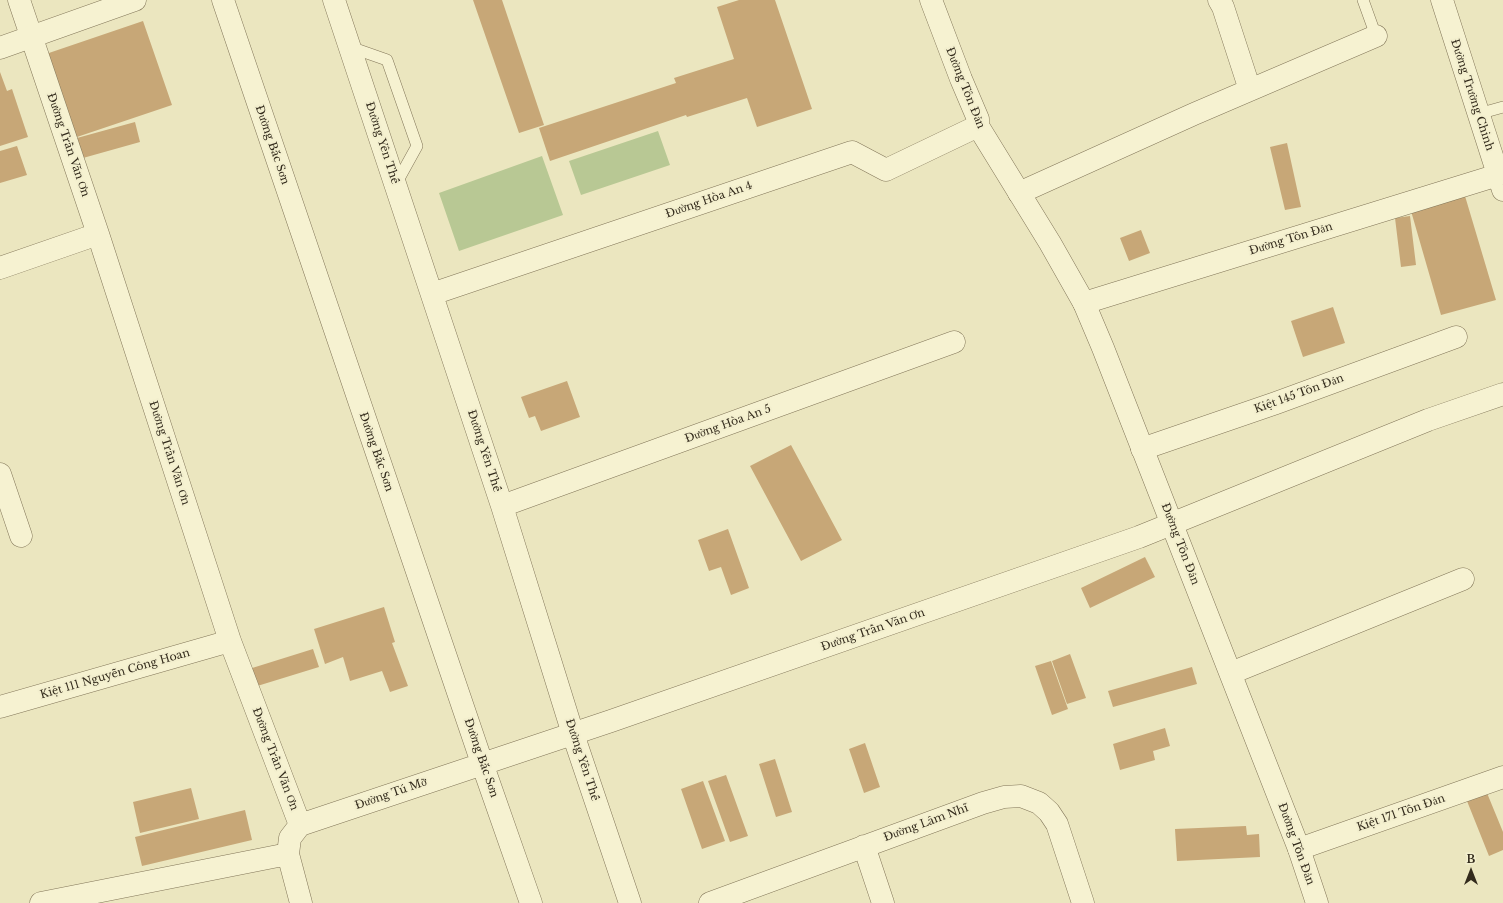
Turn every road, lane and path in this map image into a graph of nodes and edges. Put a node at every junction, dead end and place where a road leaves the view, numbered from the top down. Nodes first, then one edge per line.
1 (19, 0) edge
2 (135, 0) edge
3 (223, 0) edge
4 (334, 0) edge
5 (930, 0) edge
6 (1219, 0) edge
7 (1363, 0) edge
8 (1442, 0) edge
9 (1376, 36) joint
10 (31, 37) junction
11 (350, 47) junction
12 (0, 48) edge
13 (1250, 90) junction
14 (1503, 107) edge
15 (1478, 114) junction
16 (978, 126) junction
17 (1500, 183) edge
18 (396, 184) junction
19 (1019, 193) junction
20 (98, 234) junction
21 (0, 268) edge
22 (432, 294) junction
23 (1084, 303) junction
24 (1456, 337) dead end
25 (954, 342) dead end
26 (1503, 394) edge
27 (1142, 449) junction
28 (1, 482) edge
29 (502, 506) junction
30 (1172, 525) junction
31 (21, 536) dead end
32 (1463, 579) dead end
33 (230, 641) junction
34 (1231, 673) junction
35 (0, 707) edge
36 (573, 734) junction
37 (514, 753) joint
38 (482, 763) junction
39 (1503, 777) edge
40 (300, 825) junction
41 (864, 846) junction
42 (1299, 849) junction
43 (288, 854) junction
44 (85, 899) edge
45 (41, 903) edge
46 (301, 903) edge
47 (531, 903) edge
48 (630, 903) edge
49 (710, 903) edge
50 (883, 903) edge
51 (1083, 903) edge
52 (1317, 903) edge

1 - 10 street, Đường Trần Văn Ơn
2 - 10 street
3 - 38 street, Đường Bắc Sơn
4 - 11 street, Đường Yên Thế
5 - 16 street, Đường Tôn Đản
6 - 13 street
7 - 9 lane
8 - 15 street, Đường Trường Chinh
9 - 13 street
10 - 12 street
10 - 20 street, Đường Trần Văn Ơn
11 - 18 street, Đường Yên Thế
11 - 18 lane
13 - 19 street
14 - 15 lane
15 - 17 street, Đường Trường Chinh
16 - 19 street, Đường Tôn Đản
16 - 22 street, Đường Hòa An 4
17 - 23 street, Đường Tôn Đản
18 - 22 street, Đường Yên Thế
19 - 23 street, Đường Tôn Đản
20 - 21 street
20 - 33 street, Đường Trần Văn Ơn
22 - 29 street, Đường Yên Thế
23 - 27 street, Đường Tôn Đản
24 - 27 street, Kiệt 145 Tôn Đản
25 - 29 street, Đường Hòa An 5
26 - 30 street, Đường Trần Văn Ơn
27 - 30 street, Đường Tôn Đản
28 - 31 street
29 - 36 street, Đường Yên Thế
30 - 34 street, Đường Tôn Đản
30 - 36 street, Đường Trần Văn Ơn
32 - 34 street
33 - 35 street, Kiệt 111 Nguyễn Công Hoan
33 - 40 street, Đường Trần Văn Ơn
34 - 42 street, Đường Tôn Đản
36 - 37 street, Đường Trần Văn Ơn
36 - 48 street, Đường Yên Thế
37 - 38 street, Đường Tú Mỡ
38 - 40 street, Đường Tú Mỡ
38 - 47 street, Đường Bắc Sơn
39 - 42 street, Kiệt 171 Tôn Đản
40 - 43 street, Đường Trần Văn Ơn
41 - 49 street, Đường Lâm Nhĩ
41 - 50 street
41 - 51 street, Đường Lâm Nhĩ
42 - 52 street, Đường Tôn Đản
43 - 44 street
43 - 46 street, Đường Trần Văn Ơn
44 - 45 street

